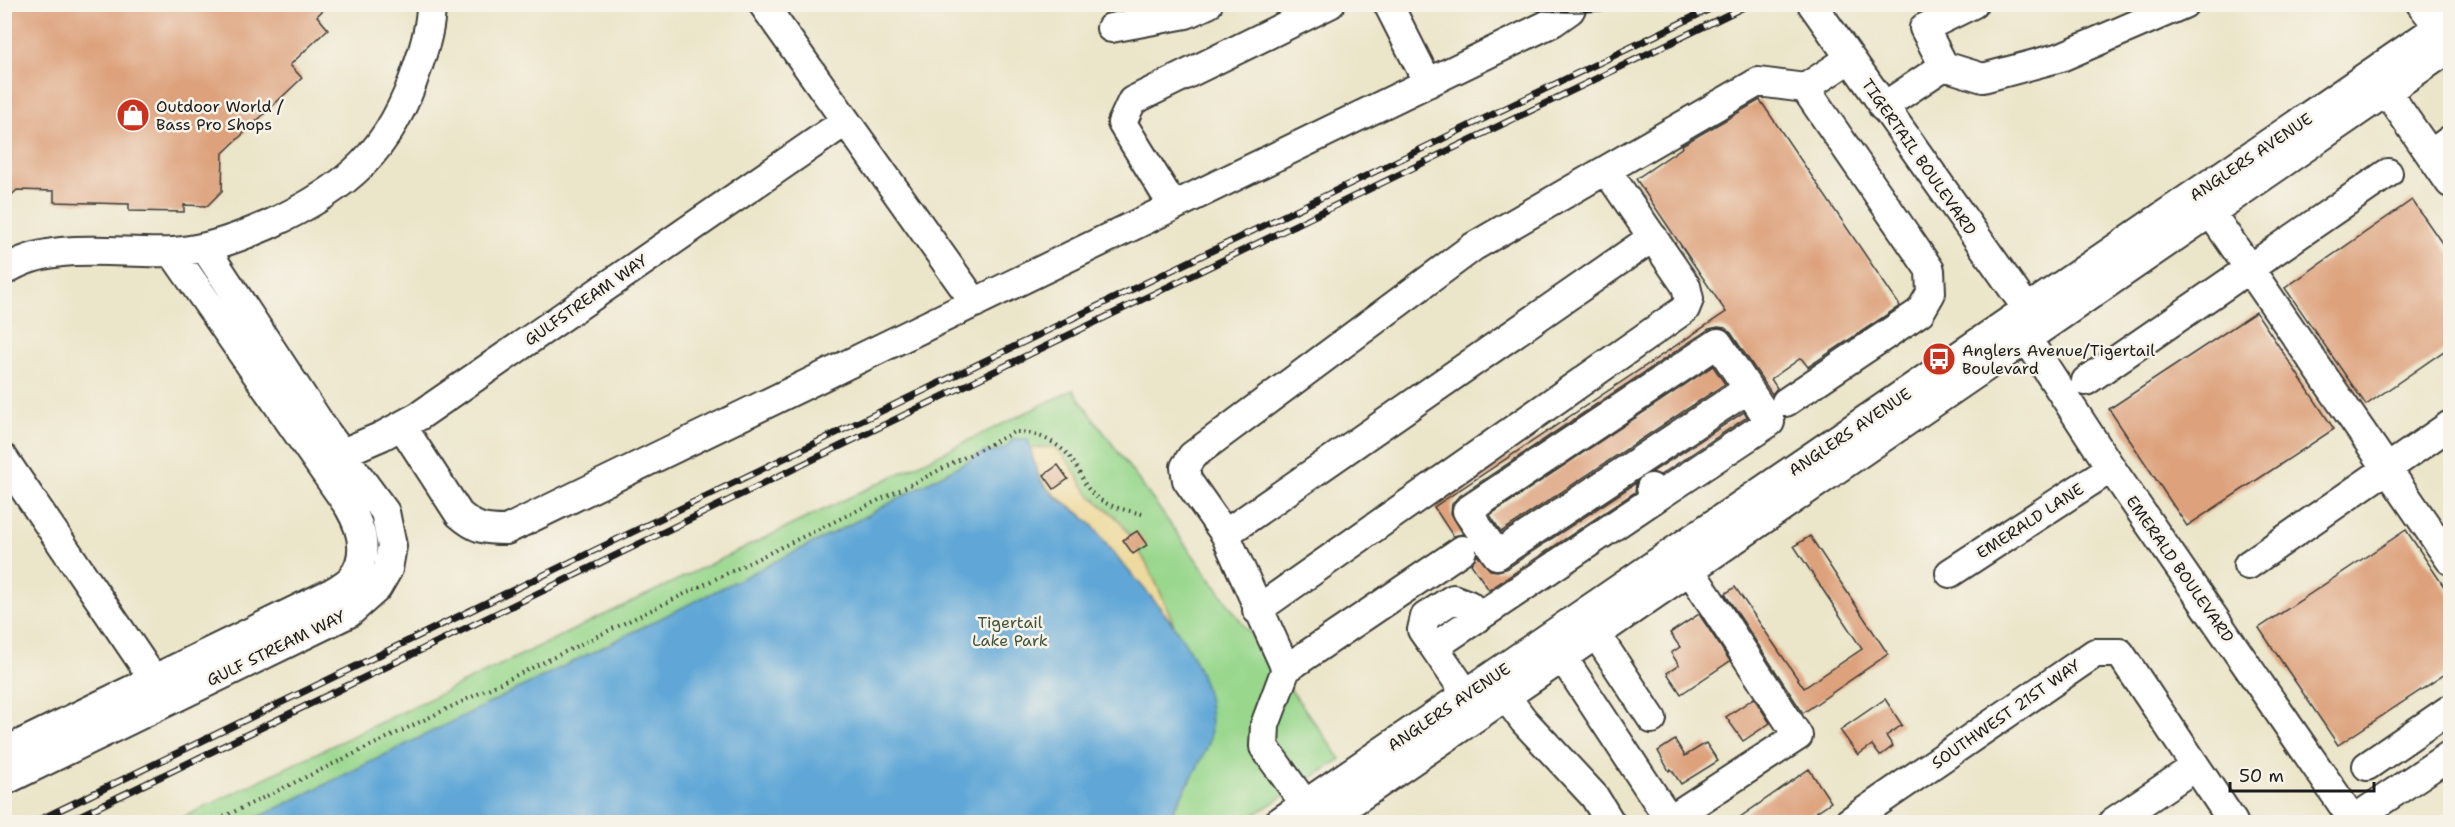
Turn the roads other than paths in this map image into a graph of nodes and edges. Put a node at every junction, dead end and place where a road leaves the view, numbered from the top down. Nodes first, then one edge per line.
1 (431, 4) edge
2 (763, 4) edge
3 (1208, 4) edge
4 (1330, 4) edge
5 (1388, 4) edge
6 (1573, 4) edge
7 (1812, 4) edge
8 (1973, 4) edge
9 (2184, 4) edge
10 (2421, 4) edge
11 (1111, 28) dead end
12 (2447, 32) edge
13 (1849, 59) junction
14 (1944, 66) junction
15 (1428, 82) junction
16 (1805, 88) junction
17 (2387, 92) junction
18 (1883, 107) junction
19 (846, 121) junction
20 (2441, 147) edge
21 (1607, 171) junction
22 (2388, 173) dead end
23 (2451, 183) edge
24 (1173, 206) junction
25 (2211, 213) junction
26 (1653, 237) junction
27 (205, 248) junction
28 (172, 252) junction
29 (2250, 270) junction
30 (4, 271) edge
31 (975, 303) junction
32 (2028, 309) junction
33 (2027, 339) junction
34 (2086, 381) dead end
35 (1748, 388) junction
36 (1786, 402) dead end
37 (2451, 425) edge
38 (402, 426) junction
39 (329, 458) junction
40 (4, 459) edge
41 (2111, 468) junction
42 (2386, 468) junction
43 (1225, 534) junction
44 (1462, 550) dead end
45 (2451, 560) edge
46 (2248, 565) dead end
47 (1690, 570) junction
48 (1950, 573) dead end
49 (1257, 610) junction
50 (1596, 634) junction
51 (1563, 658) junction
52 (1286, 669) junction
53 (160, 689) junction
54 (1467, 695) junction
55 (1506, 697) junction
56 (2451, 709) edge
57 (1652, 719) dead end
58 (4, 752) edge
59 (2451, 755) edge
60 (2367, 766) dead end
61 (2195, 767) junction
62 (4, 782) edge
63 (1315, 816) edge
64 (1670, 821) edge
65 (2352, 821) edge
66 (1279, 822) edge
67 (1610, 822) edge
68 (1849, 822) edge
69 (2113, 822) edge
70 (2233, 822) edge

1 - 27 street
2 - 19 street
3 - 11 street
4 - 24 street
5 - 15 street
6 - 15 street
7 - 13 street, TIGERTAIL BOULEVARD
8 - 14 street
9 - 14 street
10 - 12 street
12 - 17 street, ANGLERS AVENUE
12 - 32 street, ANGLERS AVENUE
13 - 16 street
13 - 18 street, TIGERTAIL BOULEVARD
14 - 18 street
15 - 24 street
16 - 21 street
16 - 36 street
17 - 20 street
17 - 25 street, ANGLERS AVENUE
18 - 32 street, TIGERTAIL BOULEVARD
19 - 31 street
19 - 38 street, GULFSTREAM WAY
20 - 23 street
21 - 26 street
21 - 43 street
22 - 29 street
24 - 31 street
25 - 29 street
25 - 33 street, ANGLERS AVENUE
26 - 43 street
26 - 49 street
27 - 28 street
27 - 39 street, GULF STREAM WAY
28 - 30 street
28 - 39 street, GULF STREAM WAY
29 - 34 street
29 - 42 street
31 - 38 street
32 - 33 street
32 - 54 street, ANGLERS AVENUE
33 - 41 street, EMERALD BOULEVARD
33 - 47 street, ANGLERS AVENUE
35 - 35 street
35 - 54 street
37 - 42 street
38 - 39 street, GULFSTREAM WAY
39 - 53 street, GULF STREAM WAY
40 - 53 street
41 - 48 street, EMERALD LANE
41 - 65 street, EMERALD BOULEVARD
42 - 45 street
42 - 46 street
43 - 49 street
44 - 52 street
47 - 50 street, ANGLERS AVENUE
47 - 64 street
49 - 52 street
50 - 51 street, ANGLERS AVENUE
50 - 57 street
51 - 55 street, ANGLERS AVENUE
51 - 64 street
52 - 63 street
53 - 58 street, GULF STREAM WAY
53 - 62 street, GULF STREAM WAY
54 - 63 street, ANGLERS AVENUE
55 - 63 street, ANGLERS AVENUE
55 - 67 street
56 - 60 street
59 - 65 street
61 - 68 street, SOUTHWEST 21ST WAY
61 - 69 street
61 - 70 street, SOUTHWEST 21ST WAY
63 - 66 street, ANGLERS AVENUE

